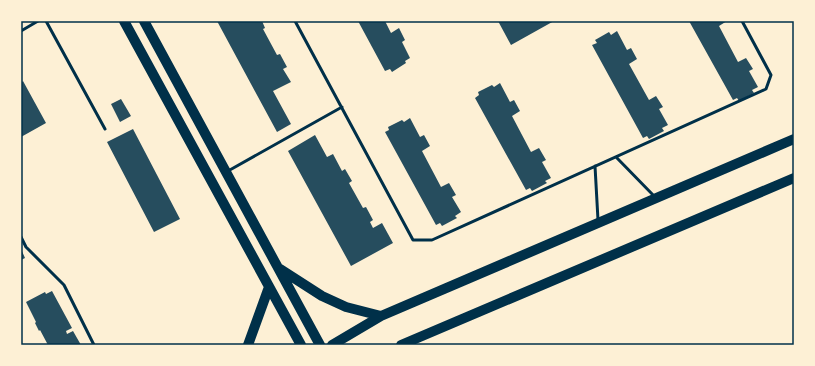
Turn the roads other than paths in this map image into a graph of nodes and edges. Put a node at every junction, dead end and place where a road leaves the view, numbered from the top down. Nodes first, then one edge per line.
1 (38, 21) edge
2 (46, 21) edge
3 (124, 21) edge
4 (144, 21) edge
5 (295, 21) edge
6 (742, 21) edge
7 (21, 31) edge
8 (342, 108) junction
9 (105, 129) dead end
10 (794, 139) edge
11 (616, 157) junction
12 (595, 166) junction
13 (226, 172) junction
14 (794, 178) edge
15 (656, 198) junction
16 (598, 223) junction
17 (21, 237) edge
18 (278, 267) junction
19 (269, 287) junction
20 (381, 316) junction
21 (94, 345) edge
22 (248, 345) edge
23 (301, 345) edge
24 (320, 345) edge
25 (332, 345) edge
26 (401, 345) edge

1 - 7 lane
2 - 9 lane
3 - 19 main road
4 - 13 main road
5 - 8 lane
6 - 11 lane
8 - 12 lane
8 - 13 lane
10 - 15 main road
11 - 12 lane
11 - 15 lane
12 - 16 lane
13 - 18 main road
14 - 26 main road
15 - 16 main road
16 - 20 main road
17 - 21 lane
18 - 20 main road
18 - 24 main road
19 - 22 main road
19 - 23 main road
20 - 25 main road

